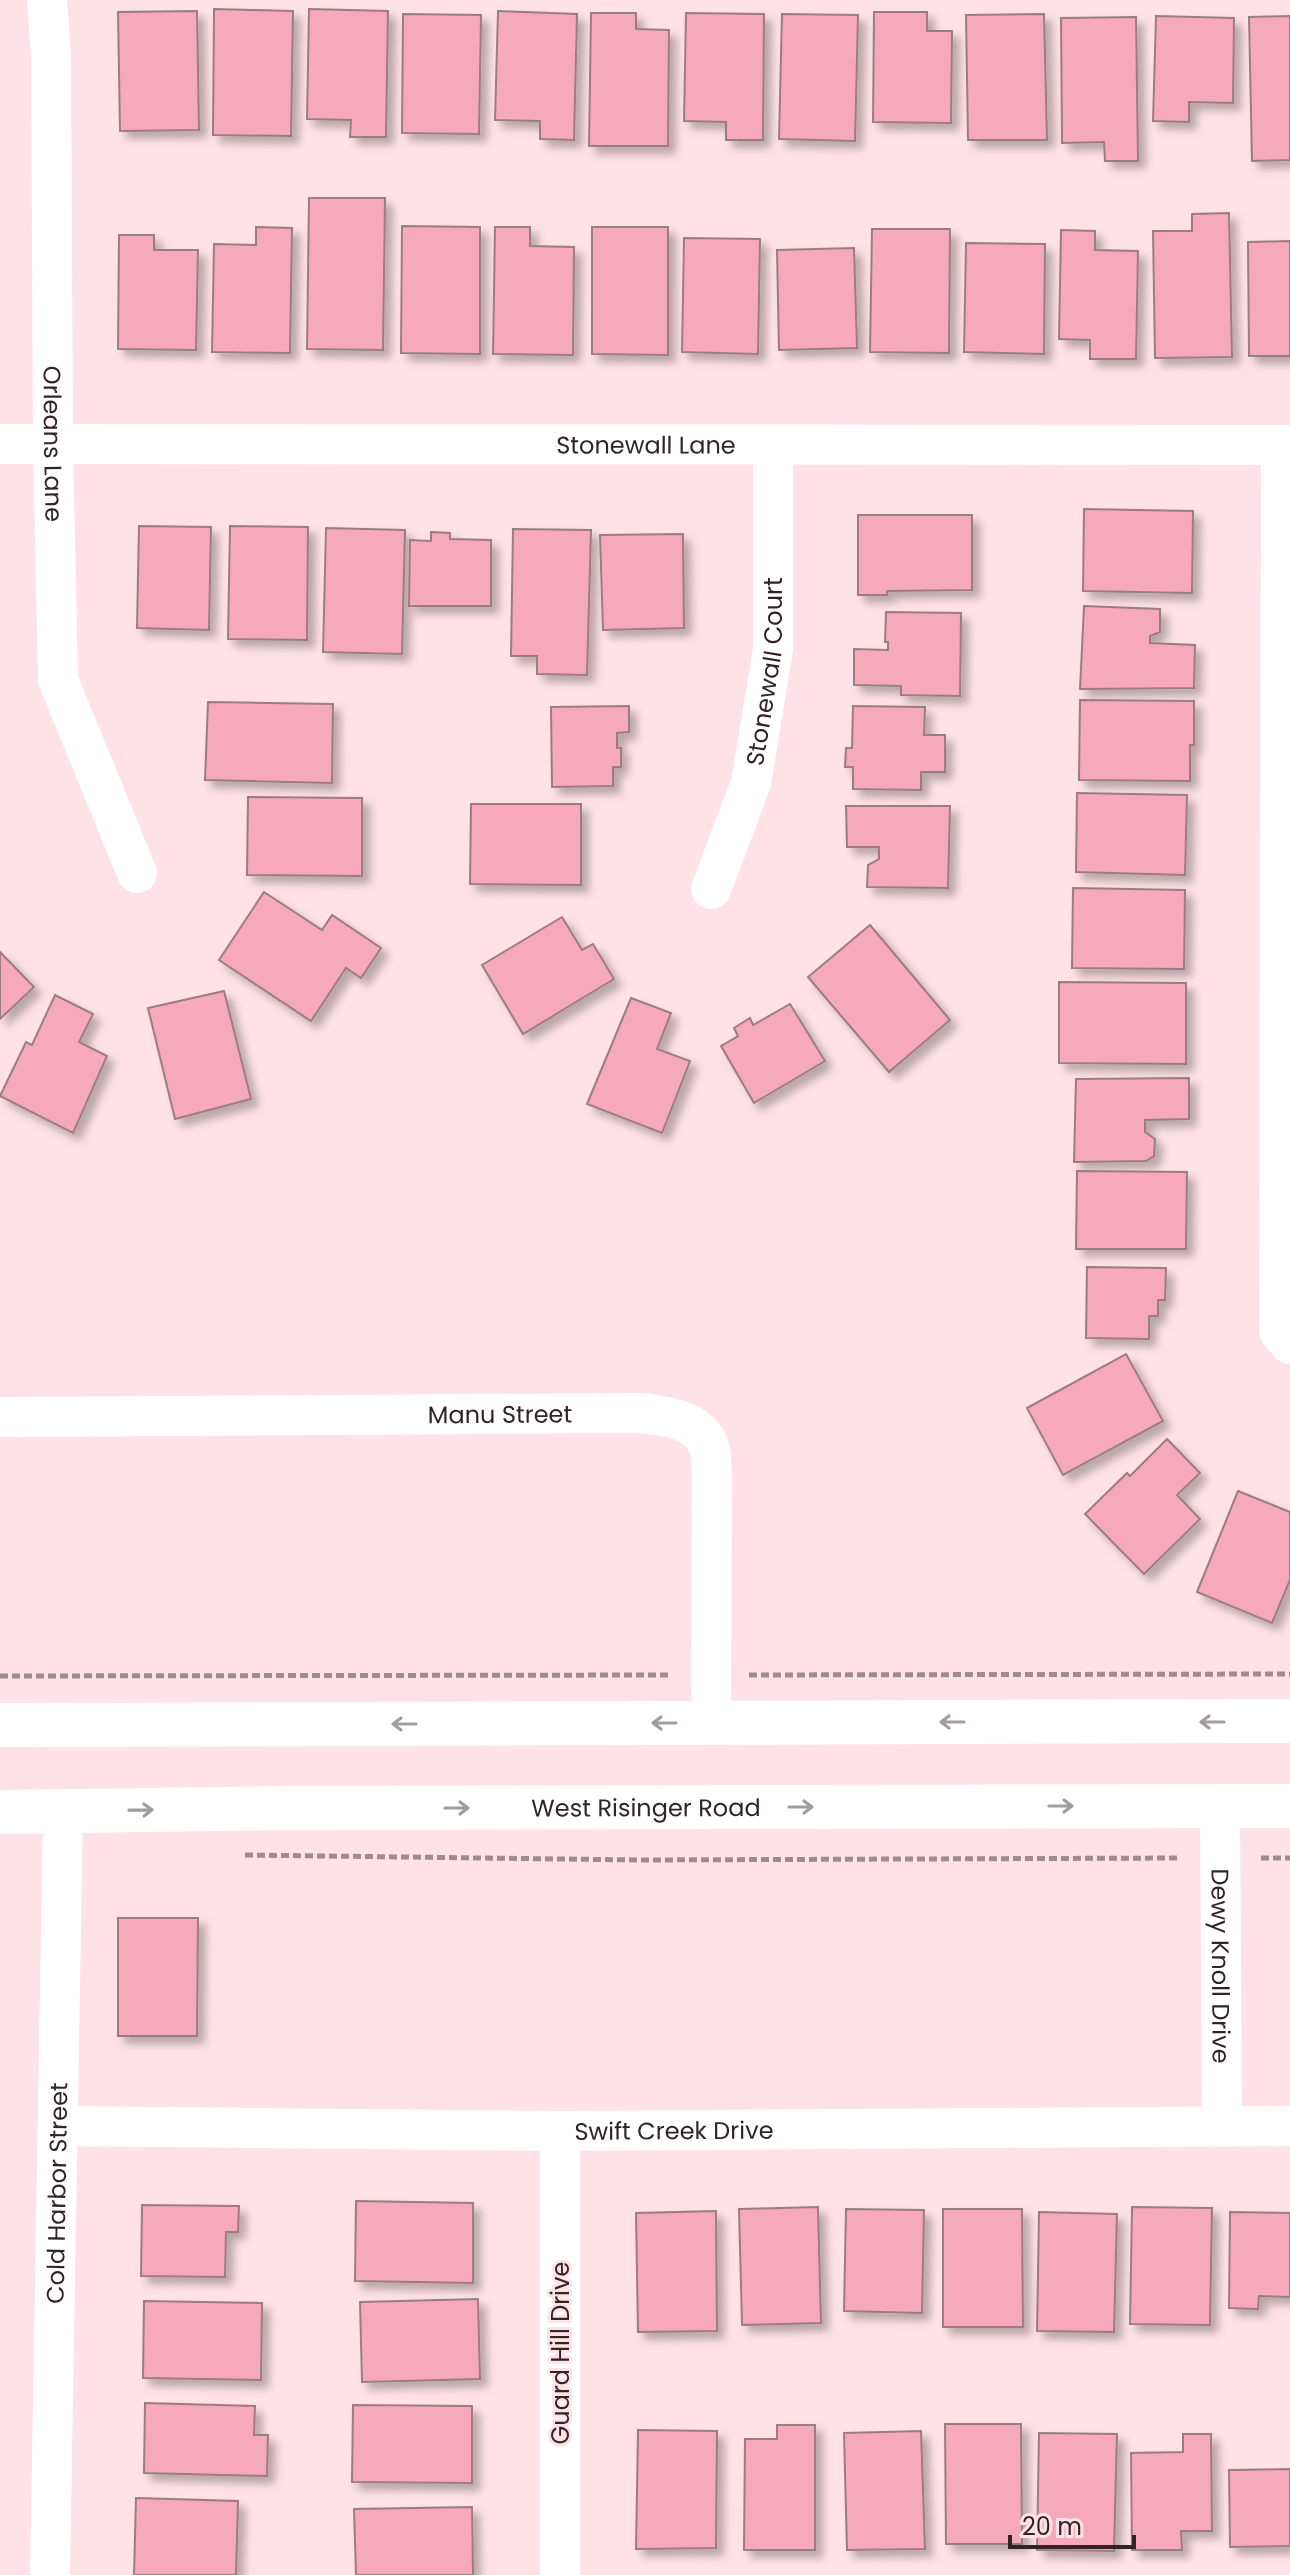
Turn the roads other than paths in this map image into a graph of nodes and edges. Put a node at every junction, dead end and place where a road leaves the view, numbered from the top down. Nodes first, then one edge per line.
1 (47, 0) edge
2 (0, 444) edge
3 (53, 444) junction
4 (773, 445) junction
5 (1285, 445) edge
6 (137, 873) dead end
7 (711, 889) dead end
8 (1290, 1344) edge
9 (0, 1417) edge
10 (1290, 1721) edge
11 (711, 1723) junction
12 (0, 1725) edge
13 (1220, 1806) junction
14 (1290, 1806) edge
15 (63, 1810) junction
16 (0, 1812) edge
17 (58, 2126) junction
18 (1222, 2126) junction
19 (1290, 2126) edge
20 (560, 2131) junction
21 (50, 2575) edge
22 (560, 2575) edge

1 - 3 street, Orleans Lane
2 - 3 street, Stonewall Lane
3 - 4 street, Stonewall Lane
3 - 6 street, Orleans Lane
4 - 5 street, Stonewall Lane
4 - 7 street, Stonewall Court
5 - 8 street
9 - 11 street, Manu Street
10 -> 11 main road
11 -> 12 main road
13 - 14 main road, West Risinger Road
15 -> 13 main road, West Risinger Road
13 - 18 street, Dewy Knoll Drive
15 - 16 main road, West Risinger Road
15 - 17 street, Cold Harbor Street
17 - 20 street, Swift Creek Drive
17 - 21 street, Cold Harbor Street
18 - 19 street, Swift Creek Drive
18 - 20 street, Swift Creek Drive
20 - 22 street, Guard Hill Drive

